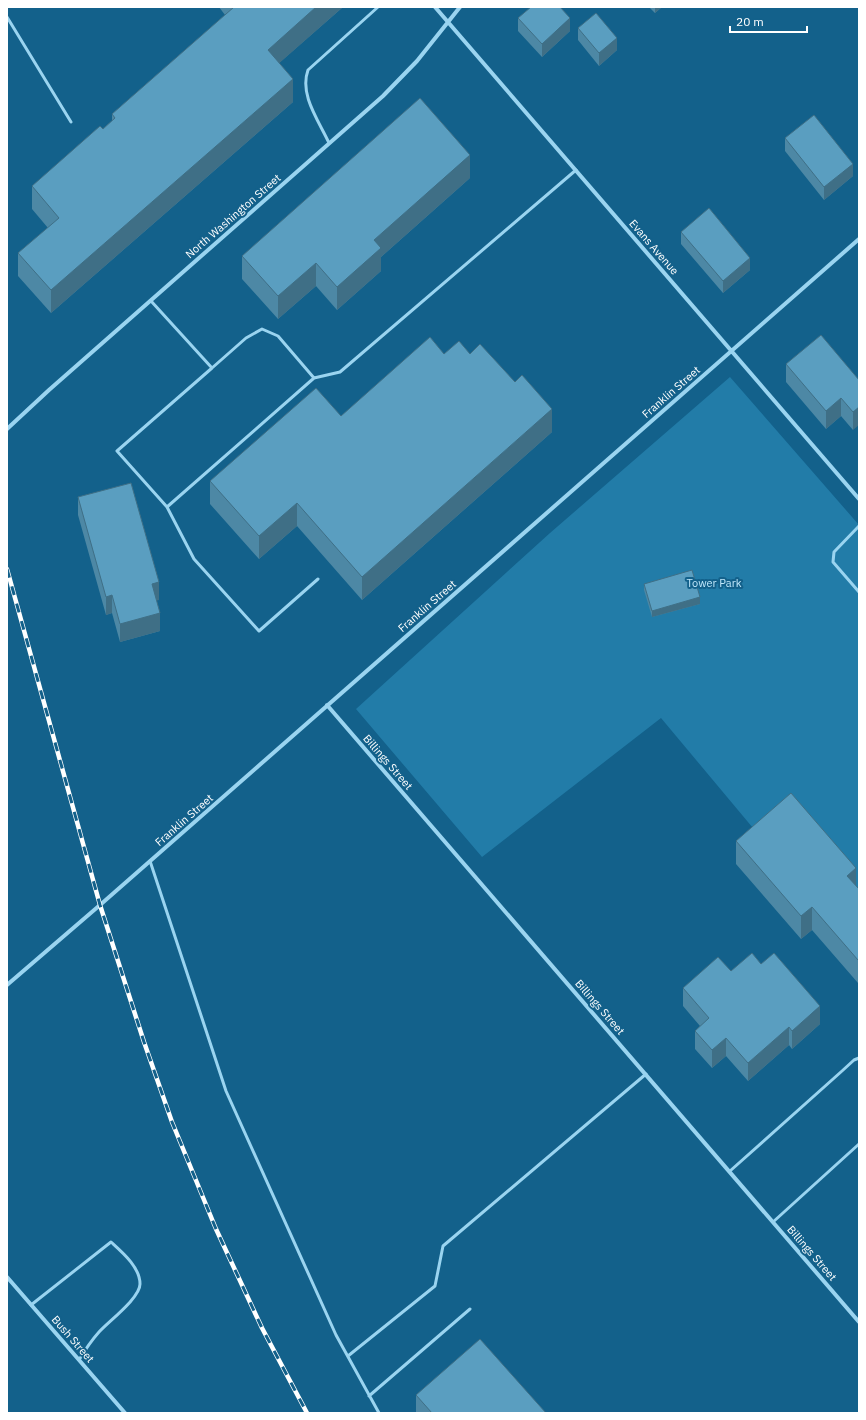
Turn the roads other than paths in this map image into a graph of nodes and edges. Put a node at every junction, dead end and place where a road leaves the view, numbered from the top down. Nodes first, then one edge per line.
1 (378, 7) edge
2 (435, 7) edge
3 (460, 7) edge
4 (7, 17) edge
5 (447, 22) junction
6 (71, 122) dead end
7 (329, 144) junction
8 (576, 170) junction
9 (859, 239) edge
10 (151, 301) junction
11 (731, 351) junction
12 (212, 368) junction
13 (314, 378) junction
14 (7, 429) edge
15 (859, 499) edge
16 (167, 507) junction
17 (859, 526) edge
18 (318, 579) dead end
19 (859, 592) edge
20 (327, 705) junction
21 (150, 861) junction
22 (7, 985) edge
23 (859, 1058) edge
24 (646, 1074) junction
25 (859, 1144) edge
26 (730, 1172) junction
27 (773, 1222) junction
28 (7, 1277) edge
29 (32, 1305) junction
30 (470, 1309) dead end
31 (859, 1322) edge
32 (348, 1356) junction
33 (79, 1360) junction
34 (369, 1396) junction
35 (125, 1413) edge
36 (379, 1413) edge

1 - 7 lane
2 - 5 street, Evans Avenue
3 - 5 street, North Washington Street
4 - 6 lane
5 - 7 street, North Washington Street
5 - 8 street, Evans Avenue
7 - 10 street, North Washington Street
8 - 11 street, Evans Avenue
8 - 13 lane
9 - 11 street, Franklin Street
10 - 12 lane
10 - 14 street, North Washington Street
11 - 15 street, Evans Avenue
11 - 20 street, Franklin Street
12 - 13 lane
12 - 16 lane
13 - 16 lane
16 - 18 lane
17 - 19 lane
20 - 21 street, Franklin Street
20 - 24 street, Billings Street
21 - 22 street, Franklin Street
21 - 32 lane
23 - 26 lane
24 - 26 street, Billings Street
24 - 32 lane
25 - 27 lane
26 - 27 street, Billings Street
27 - 31 street, Billings Street
28 - 29 street, Bush Street
29 - 33 street, Bush Street
29 - 33 lane
30 - 34 lane
32 - 34 lane
33 - 35 street, Bush Street
34 - 36 lane

